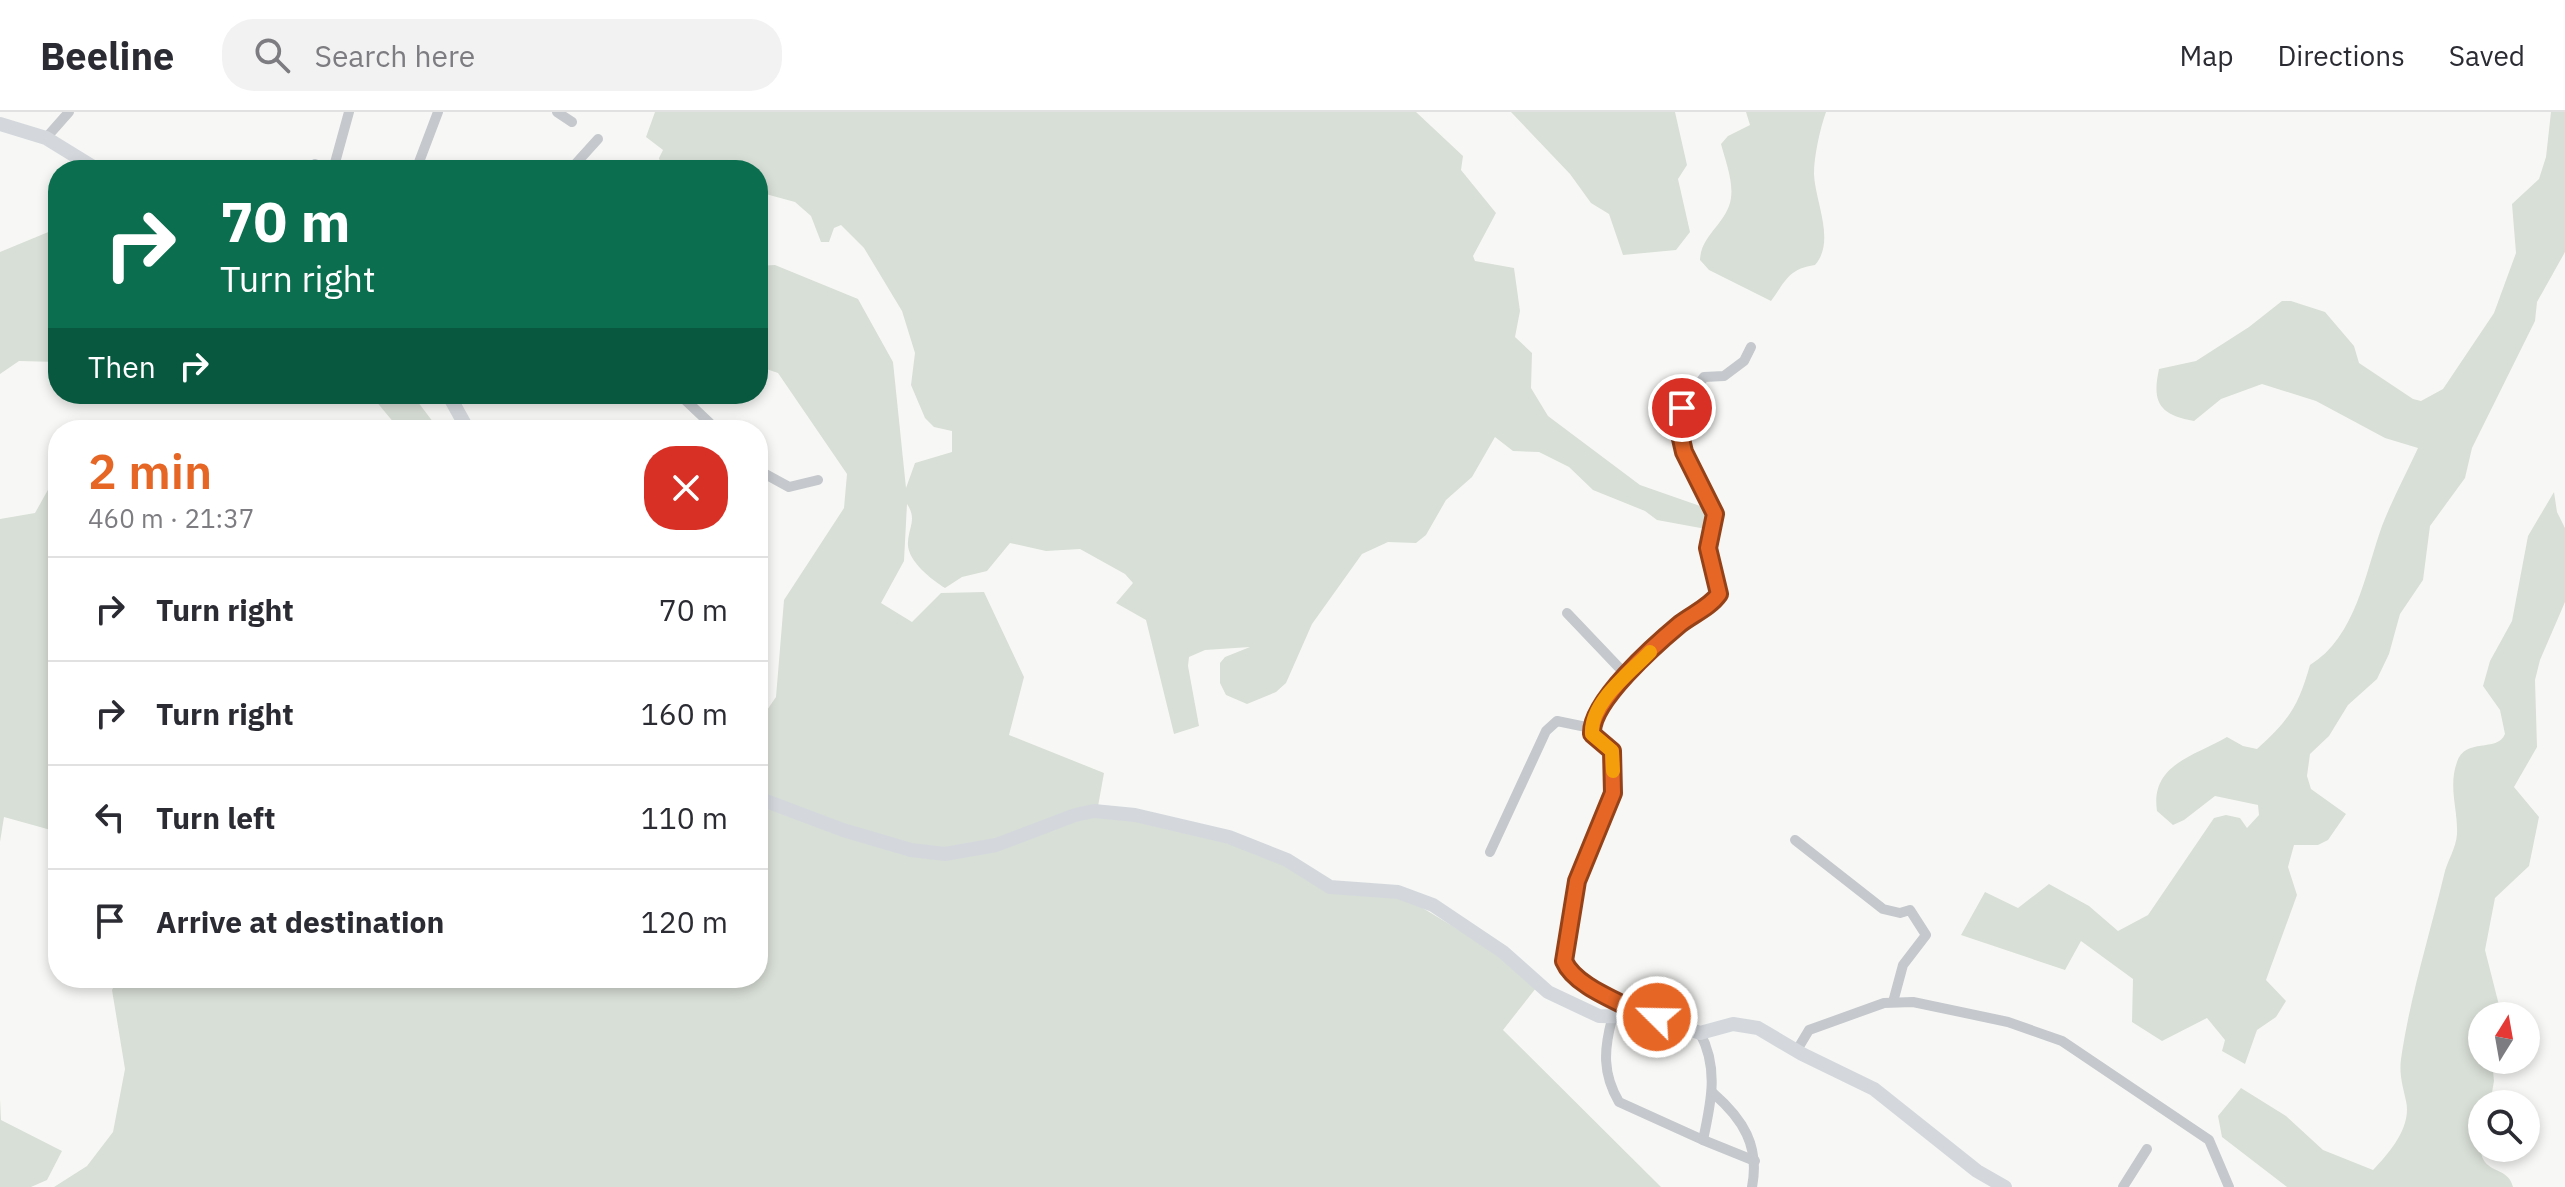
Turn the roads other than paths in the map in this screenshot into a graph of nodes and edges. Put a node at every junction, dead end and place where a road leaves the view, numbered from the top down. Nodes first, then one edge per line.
1 (69, 112) edge
2 (349, 112) edge
3 (438, 112) edge
4 (557, 112) edge
5 (572, 122) dead end
6 (0, 124) edge
7 (46, 138) junction
8 (598, 139) dead end
9 (82, 160) edge
10 (336, 160) edge
11 (420, 160) edge
12 (579, 160) edge
13 (1751, 347) dead end
14 (690, 404) edge
15 (706, 420) edge
16 (768, 475) edge
17 (818, 480) dead end
18 (1567, 613) dead end
19 (1627, 676) junction
20 (1591, 728) junction
21 (768, 802) edge
22 (1795, 840) dead end
23 (1490, 852) dead end
24 (1893, 1002) junction
25 (1645, 1016) junction
26 (1612, 1019) junction
27 (1700, 1033) junction
28 (1797, 1050) junction
29 (1713, 1093) junction
30 (1703, 1140) junction
31 (2147, 1149) dead end
32 (1755, 1161) junction
33 (1752, 1187) edge
34 (2005, 1187) edge
35 (2123, 1187) edge
36 (2229, 1187) edge

1 - 7 street
2 - 10 street
3 - 11 street
4 - 5 street
6 - 7 street
7 - 9 street
8 - 12 street
13 - 19 street
14 - 15 street
16 - 17 street
18 - 19 street
19 - 20 street
20 - 23 street
20 - 25 street
21 - 26 street
22 - 24 street
24 - 28 street
24 - 36 street
25 - 26 street
25 - 27 street
26 - 30 street
27 - 28 street
27 - 29 street
28 - 34 street
29 - 30 street
29 - 32 street
30 - 32 street
31 - 35 street
32 - 33 street

